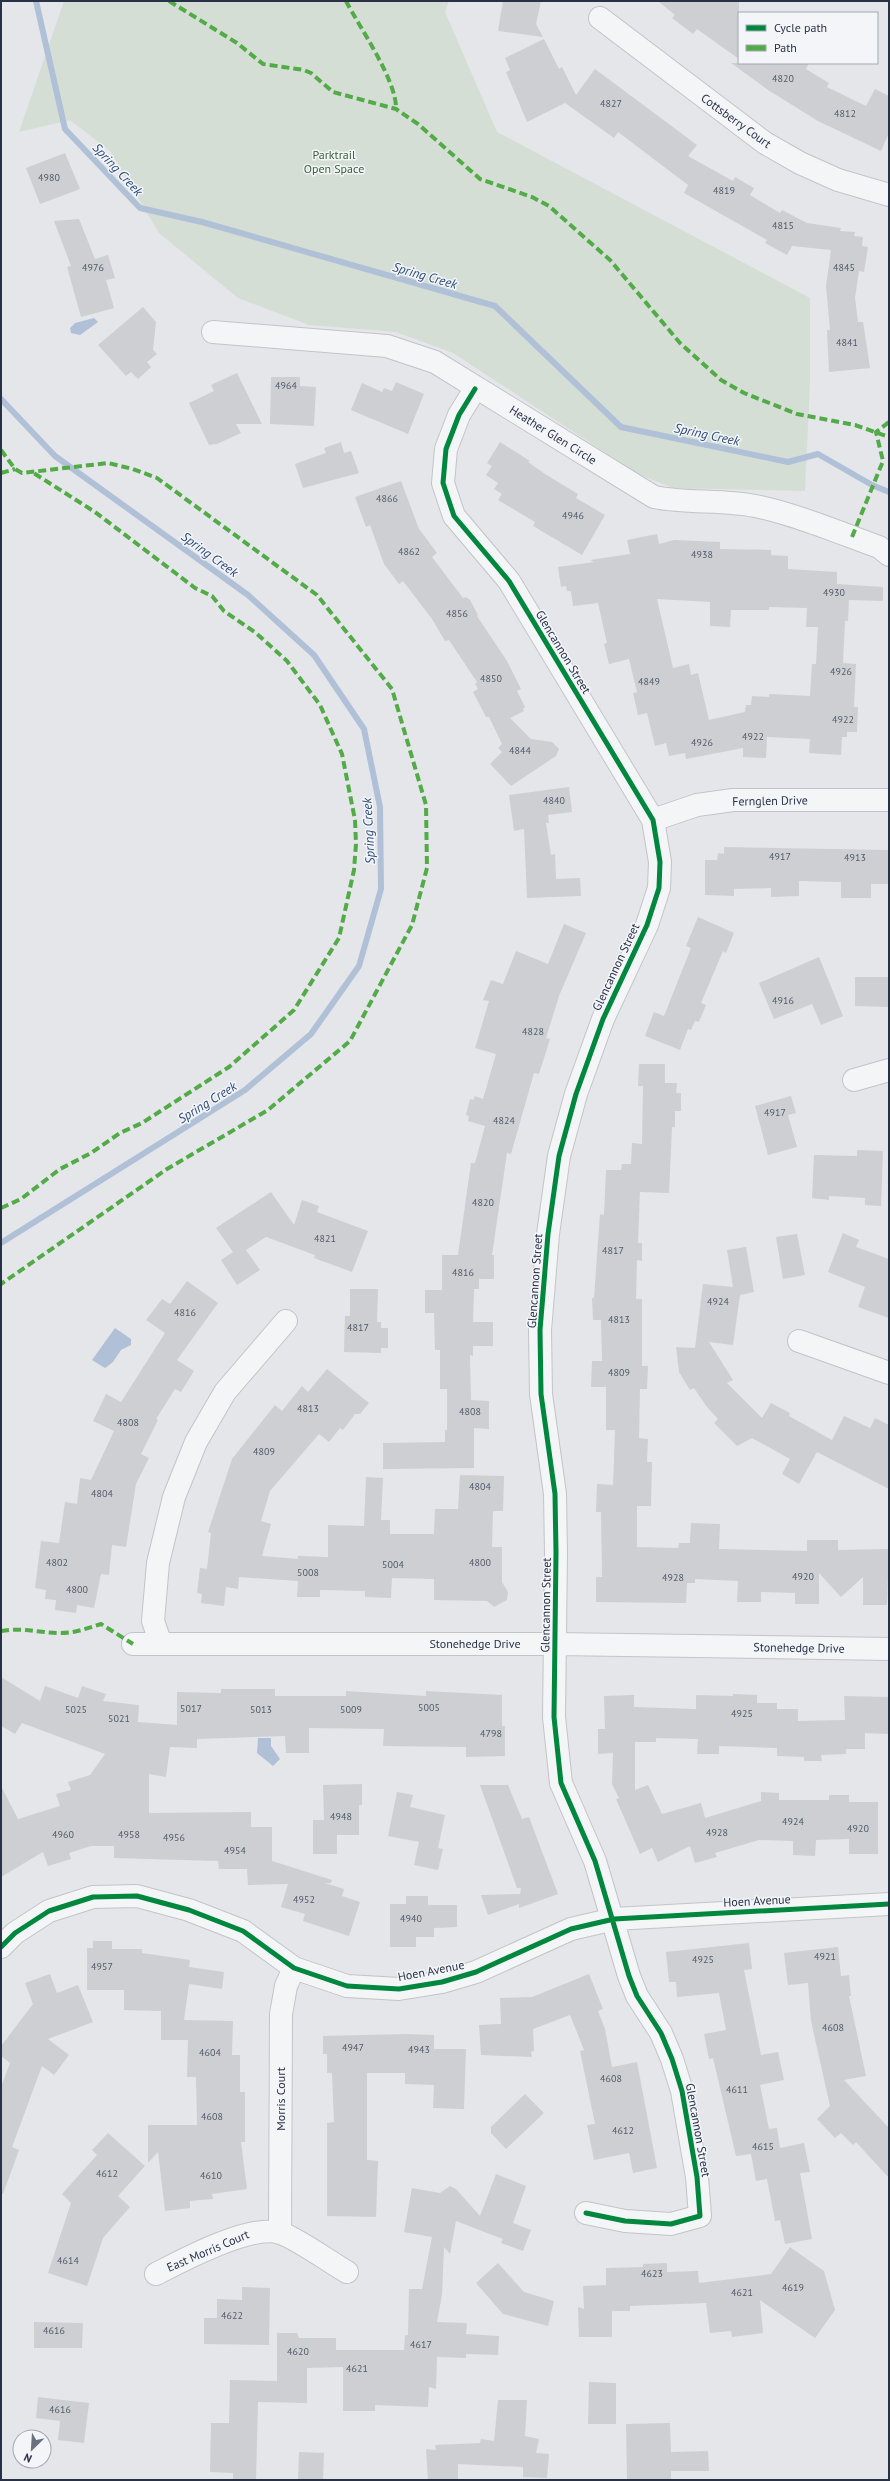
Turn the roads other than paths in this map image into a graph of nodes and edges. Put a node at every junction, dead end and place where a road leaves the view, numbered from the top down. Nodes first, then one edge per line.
1 (600, 18) dead end
2 (889, 195) edge
3 (213, 332) dead end
4 (475, 389) junction
5 (889, 555) edge
6 (889, 800) edge
7 (653, 820) junction
8 (889, 1070) edge
9 (854, 1080) dead end
10 (286, 1321) dead end
11 (799, 1341) dead end
12 (889, 1373) edge
13 (133, 1644) dead end
14 (161, 1644) junction
15 (556, 1644) junction
16 (889, 1649) edge
17 (889, 1904) edge
18 (614, 1919) junction
19 (1, 1946) edge
20 (294, 1968) junction
21 (586, 2213) dead end
22 (280, 2233) junction
23 (347, 2272) dead end
24 (156, 2274) dead end

1 - 2 street, Cottsberry Court
3 - 4 street, Heather Glen Circle
4 - 5 street, Heather Glen Circle
4 - 7 street, Glencannon Street
6 - 7 street, Fernglen Drive
7 - 15 street, Glencannon Street
8 - 9 street
10 - 14 street
11 - 12 street
13 - 14 street, Stonehedge Drive
14 - 15 street, Stonehedge Drive
15 - 16 street, Stonehedge Drive
15 - 18 street, Glencannon Street
17 - 18 street, Hoen Avenue
18 - 20 street, Hoen Avenue
18 - 21 street, Glencannon Street
19 - 20 street, Hoen Avenue
20 - 22 street, Morris Court
22 - 23 street, East Morris Court
22 - 24 street, East Morris Court

